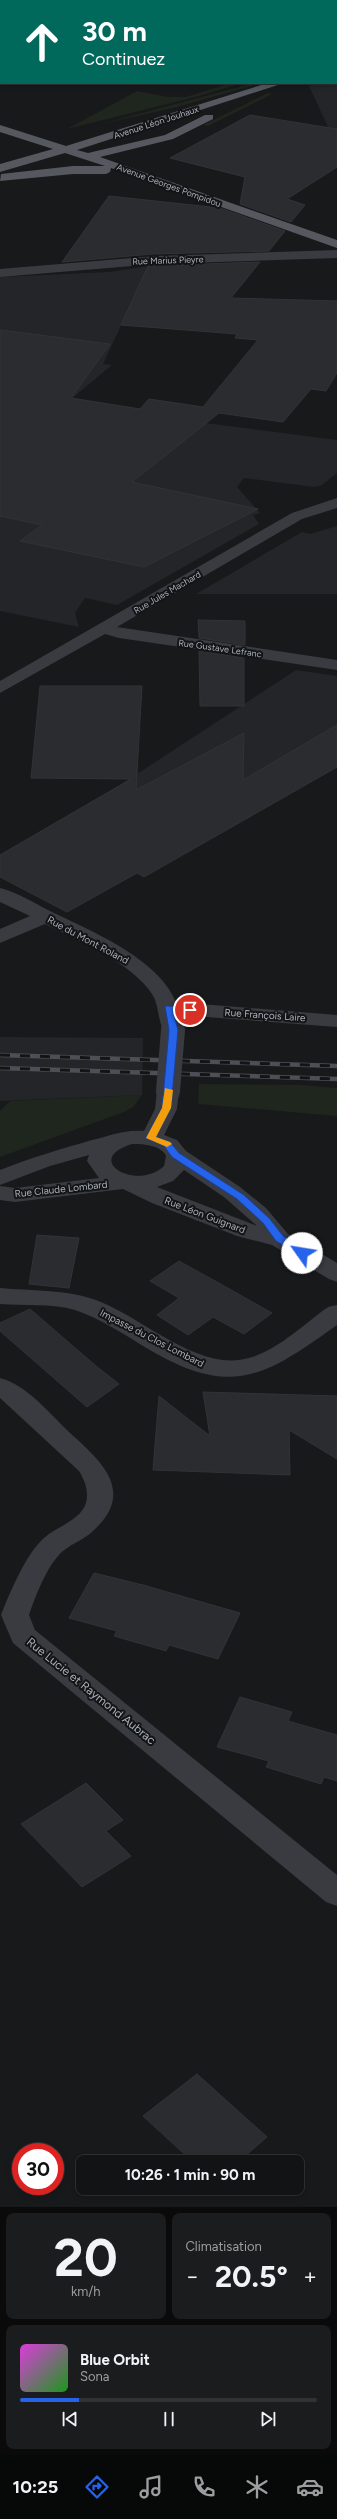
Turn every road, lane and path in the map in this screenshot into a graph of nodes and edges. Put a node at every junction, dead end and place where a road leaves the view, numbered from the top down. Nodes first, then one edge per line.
1 (277, 84) edge
2 (248, 95) junction
3 (226, 100) junction
4 (0, 128) edge
5 (84, 132) dead end
6 (59, 135) dead end
7 (25, 136) junction
8 (170, 137) junction
9 (6, 141) dead end
10 (64, 149) junction
11 (88, 157) junction
12 (7, 162) edge
13 (0, 175) edge
14 (0, 178) edge
15 (158, 182) junction
16 (337, 244) edge
17 (337, 254) edge
18 (0, 273) edge
19 (337, 503) edge
20 (103, 628) junction
21 (337, 665) edge
22 (0, 688) edge
23 (0, 894) edge
24 (44, 916) junction
25 (0, 938) edge
26 (168, 1008) junction
27 (337, 1021) edge
28 (151, 1138) junction
29 (111, 1142) junction
30 (176, 1155) junction
31 (0, 1178) edge
32 (127, 1183) junction
33 (0, 1193) edge
34 (280, 1239) junction
35 (337, 1274) edge
36 (0, 1296) edge
37 (337, 1313) edge
38 (0, 1386) edge
39 (337, 1893) edge

1 - 2 main road, Avenue Léon Jouhaux
2 - 3 main road, Avenue Léon Jouhaux
2 - 8 main road, Avenue Léon Jouhaux
3 - 5 main road
3 - 10 main road, Avenue Léon Jouhaux
3 - 11 main road
4 - 7 main road, Avenue Georges Pompidou
4 - 9 main road
6 - 7 main road
7 - 10 main road, Avenue Georges Pompidou
8 - 11 main road, Avenue Léon Jouhaux
8 - 15 main road
10 - 11 main road, Avenue Georges Pompidou
10 - 12 main road, Avenue Léon Jouhaux
11 - 13 main road, Avenue Léon Jouhaux
11 - 15 main road, Avenue Georges Pompidou
14 - 15 main road
15 - 16 main road, Avenue Georges Pompidou
17 - 18 street, Rue Marius Pieyre
19 - 20 street, Rue Jules Machard
20 - 21 street, Rue Gustave Lefranc
20 - 22 street, Rue Jules Machard
23 - 24 street, Rue du Mont Roland
24 - 25 street
24 - 26 street, Rue du Mont Roland
26 - 27 street, Rue François Laire
26 - 28 street, Rue du Mont Roland, bridge
28 - 29 street
28 - 30 street
29 - 31 street
29 - 32 street
30 - 32 street
30 - 34 street, Rue Léon Guignard
32 - 33 street, Rue Claude Lombard
32 - 34 street, Rue Léon Guignard
34 - 35 street, Rue Léon Guignard
36 - 37 street, Impasse du Clos Lombard
38 - 39 street, Rue Lucie et Raymond Aubrac

